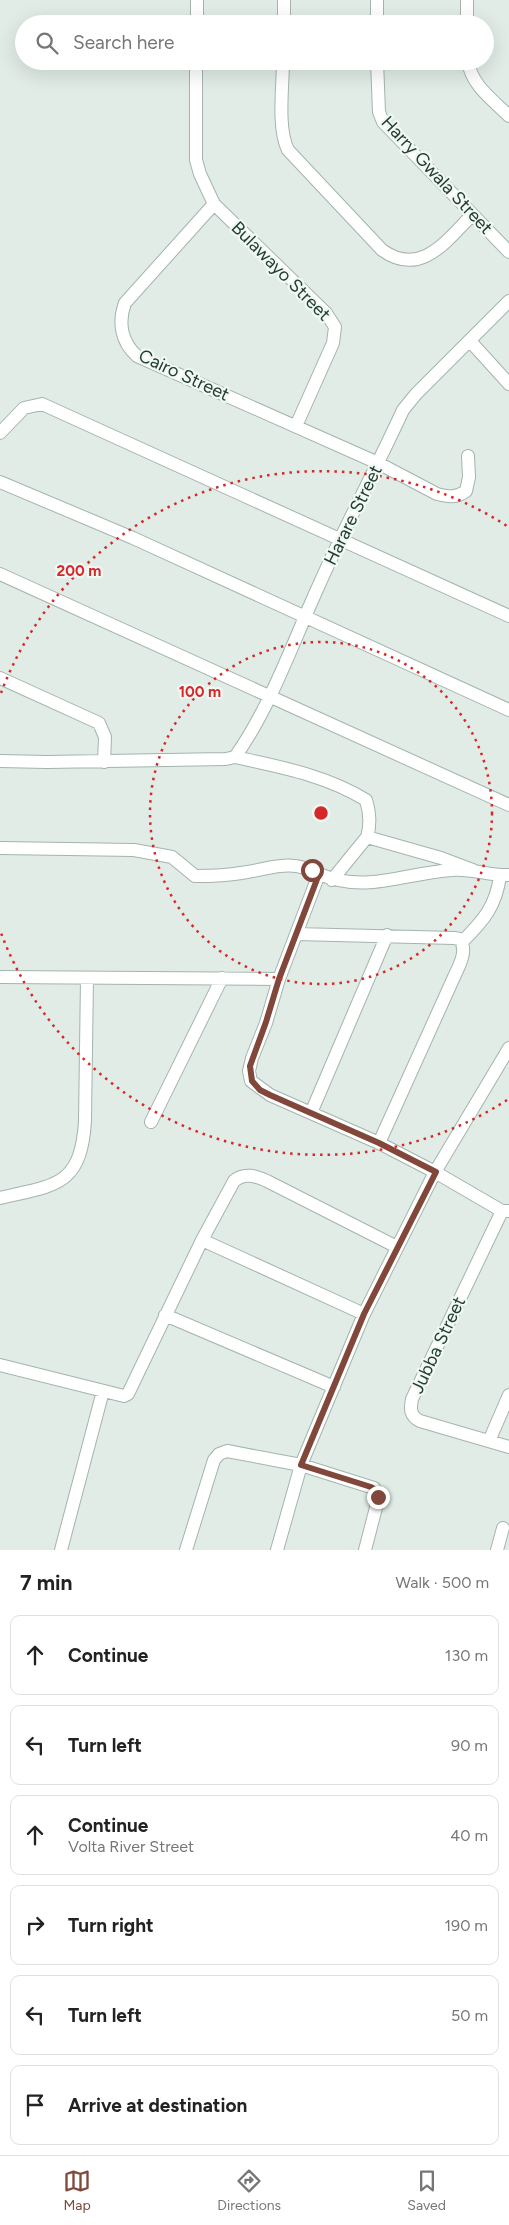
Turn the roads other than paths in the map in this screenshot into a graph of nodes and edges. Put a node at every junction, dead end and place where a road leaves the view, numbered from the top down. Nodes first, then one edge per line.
1 (197, 0) edge
2 (284, 0) edge
3 (377, 0) edge
4 (467, 0) edge
5 (196, 15) edge
6 (284, 15) edge
7 (377, 15) edge
8 (467, 15) edge
9 (196, 70) edge
10 (284, 70) edge
11 (377, 70) edge
12 (469, 70) edge
13 (509, 116) edge
14 (214, 204) junction
15 (472, 215) junction
16 (509, 252) edge
17 (509, 302) edge
18 (470, 341) junction
19 (509, 384) edge
20 (296, 426) junction
21 (0, 433) edge
22 (468, 456) dead end
23 (378, 463) junction
24 (0, 482) edge
25 (339, 540) junction
26 (0, 574) edge
27 (305, 616) junction
28 (509, 616) edge
29 (0, 678) edge
30 (268, 697) junction
31 (509, 710) edge
32 (235, 757) junction
33 (0, 761) edge
34 (104, 762) junction
35 (509, 805) edge
36 (367, 837) junction
37 (0, 848) edge
38 (473, 870) junction
39 (319, 874) junction
40 (504, 875) edge
41 (332, 880) junction
42 (296, 934) junction
43 (387, 935) junction
44 (462, 942) junction
45 (0, 977) edge
46 (86, 978) junction
47 (222, 978) junction
48 (279, 979) junction
49 (509, 1048) edge
50 (311, 1113) junction
51 (151, 1122) dead end
52 (379, 1143) junction
53 (436, 1172) junction
54 (0, 1198) edge
55 (505, 1211) edge
56 (202, 1240) junction
57 (397, 1247) junction
58 (364, 1314) junction
59 (165, 1315) junction
60 (0, 1365) edge
61 (334, 1388) junction
62 (103, 1391) junction
63 (509, 1394) edge
64 (489, 1441) junction
65 (509, 1447) edge
66 (301, 1465) junction
67 (503, 1528) dead end
68 (61, 1550) edge
69 (186, 1550) edge
70 (277, 1550) edge
71 (365, 1550) edge
72 (497, 1550) edge

1 - 5 street
2 - 6 street
3 - 7 street
4 - 8 street
9 - 14 street
10 - 15 street
11 - 15 street, Harry Gwala Street
12 - 13 street
14 - 20 street, Bulawayo Street
14 - 20 street, Cairo Street
15 - 16 street, Harry Gwala Street
17 - 18 street, Harare Street
18 - 19 street
18 - 23 street, Harare Street
20 - 23 street, Cairo Street
21 - 25 street
22 - 23 street, Cairo Street
23 - 25 street, Harare Street
24 - 27 street
25 - 27 street, Harare Street
25 - 28 street
26 - 30 street
27 - 30 street, Harare Street
27 - 31 street
29 - 34 street
30 - 32 street, Harare Street
30 - 35 street
32 - 34 street
32 - 36 street
33 - 34 street
36 - 38 street
36 - 41 street
37 - 39 street
38 - 40 street
38 - 41 street
39 - 41 street
39 - 42 street
40 - 44 street
42 - 43 street
42 - 48 street
43 - 44 street
43 - 50 street
44 - 52 street
45 - 46 street
46 - 47 street
46 - 54 street
47 - 48 street
47 - 51 street
48 - 50 street
49 - 53 street
50 - 52 street
52 - 53 street
53 - 55 street
53 - 57 street
55 - 64 street, Jubba Street
56 - 57 street
56 - 58 street
56 - 59 street
57 - 58 street
58 - 61 street
59 - 61 street
59 - 62 street
60 - 62 street
61 - 66 street
62 - 68 street
63 - 64 street
64 - 65 street, Jubba Street
66 - 69 street
66 - 70 street
66 - 71 street
67 - 72 street

